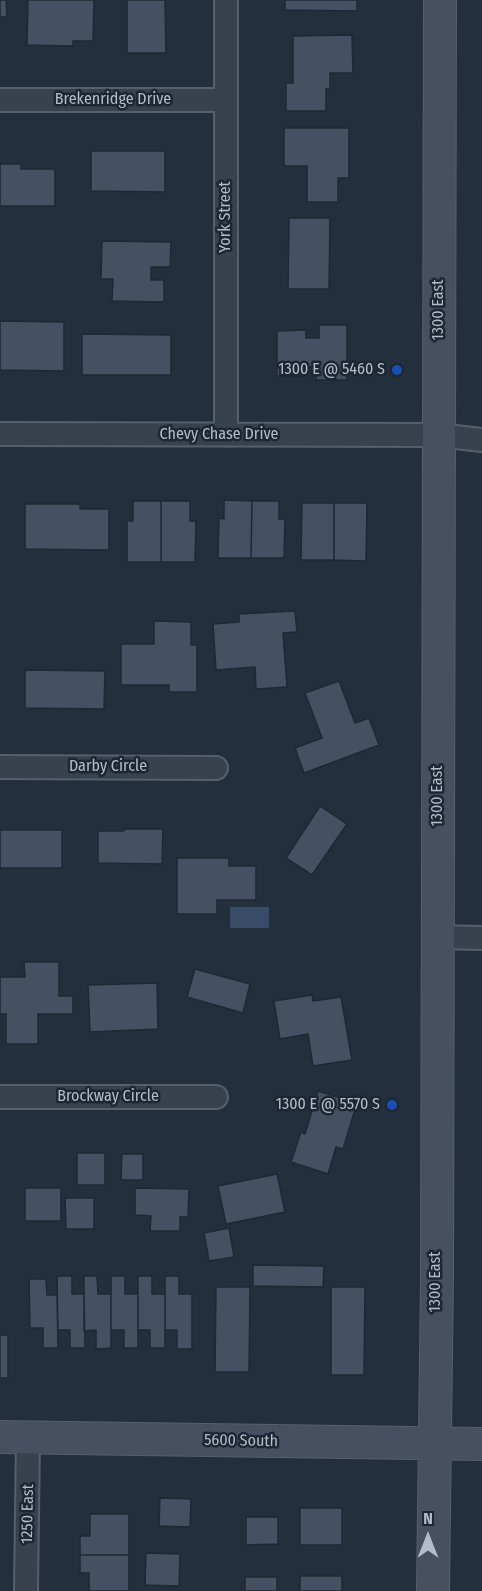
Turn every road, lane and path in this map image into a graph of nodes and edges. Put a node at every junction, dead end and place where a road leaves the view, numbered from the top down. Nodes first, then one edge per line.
1 (226, 0) edge
2 (440, 0) edge
3 (0, 100) edge
4 (226, 100) junction
5 (0, 434) edge
6 (226, 435) junction
7 (439, 435) junction
8 (482, 440) edge
9 (0, 767) edge
10 (216, 768) dead end
11 (437, 937) junction
12 (482, 938) edge
13 (0, 1097) edge
14 (216, 1097) dead end
15 (14, 1438) edge
16 (435, 1443) junction
17 (482, 1444) edge
18 (26, 1591) edge
19 (433, 1591) edge

1 - 4 street, York Street
2 - 7 main road, 1300 East
3 - 4 street, Brekenridge Drive
4 - 6 street, York Street
5 - 6 street, Chevy Chase Drive
6 - 7 street, Chevy Chase Drive
7 - 8 street, Chevy Chase Drive
7 - 11 main road, 1300 East
9 - 10 street, Darby Circle
11 - 12 street
11 - 16 main road, 1300 East
13 - 14 street, Brockway Circle
15 - 16 main road, 5600 South
15 - 18 street, 1250 East
16 - 17 main road, 5600 South
16 - 19 main road, 1300 East

